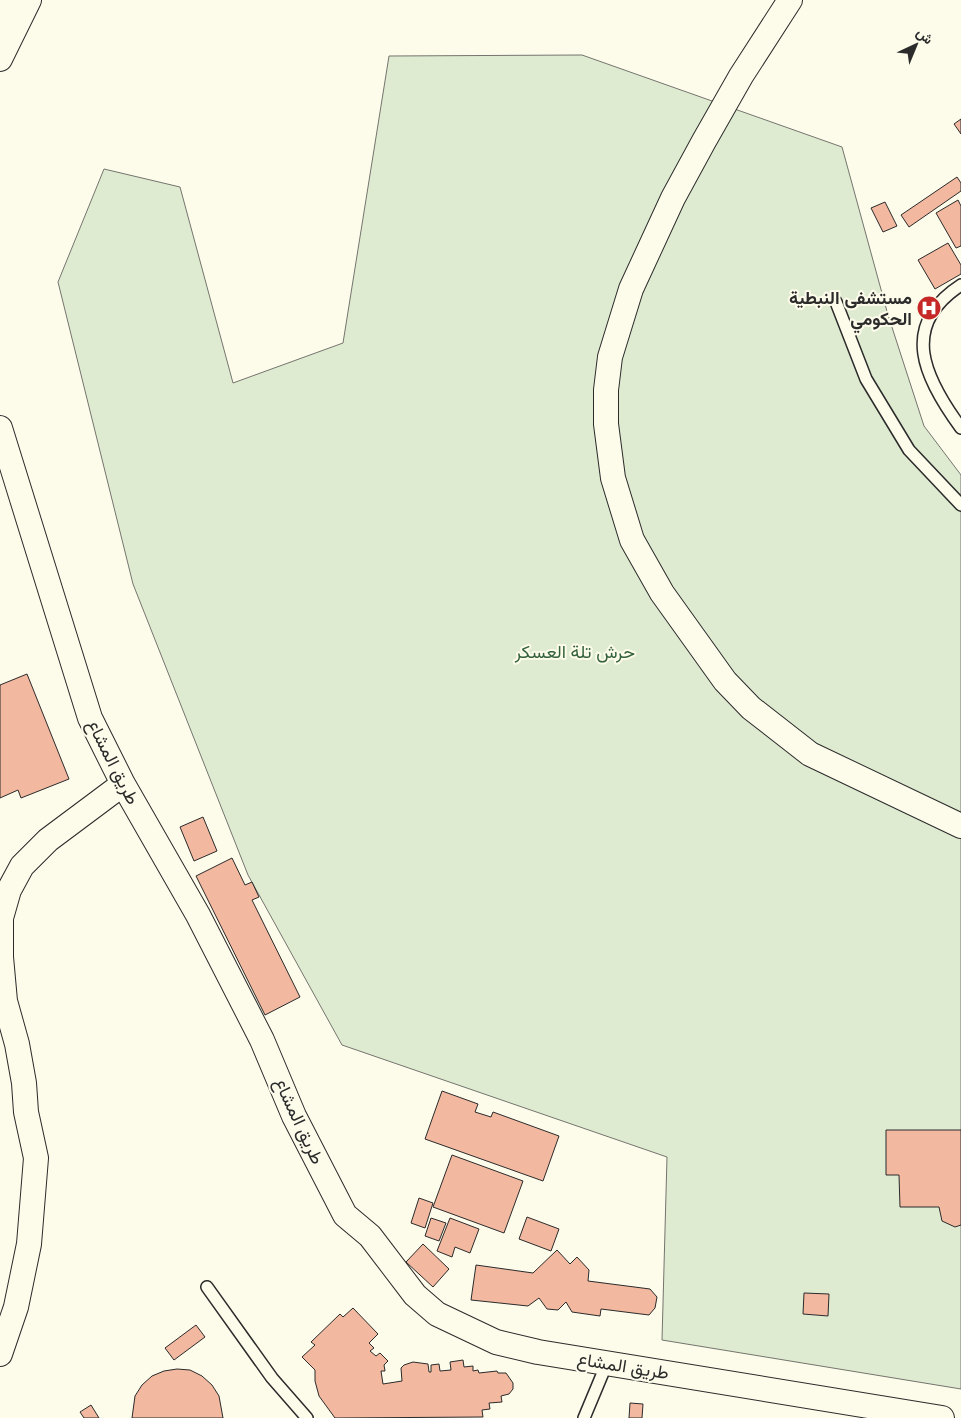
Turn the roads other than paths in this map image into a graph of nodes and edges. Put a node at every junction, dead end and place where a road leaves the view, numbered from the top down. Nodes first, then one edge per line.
1 (4, 0) edge
2 (29, 0) edge
3 (790, 0) edge
4 (0, 23) edge
5 (0, 60) edge
6 (961, 285) edge
7 (836, 302) dead end
8 (0, 428) edge
9 (961, 428) edge
10 (961, 505) edge
11 (123, 784) junction
12 (961, 826) edge
13 (207, 1287) dead end
14 (0, 1354) edge
15 (607, 1364) junction
16 (307, 1418) edge
17 (584, 1418) edge
18 (942, 1418) edge

1 - 4 street
2 - 5 street
3 - 12 street
6 - 9 lane
7 - 10 lane
8 - 11 street, طريق المشاع
11 - 14 street
11 - 15 street, طريق المشاع
13 - 16 lane
15 - 17 lane
15 - 18 street, طريق المشاع

